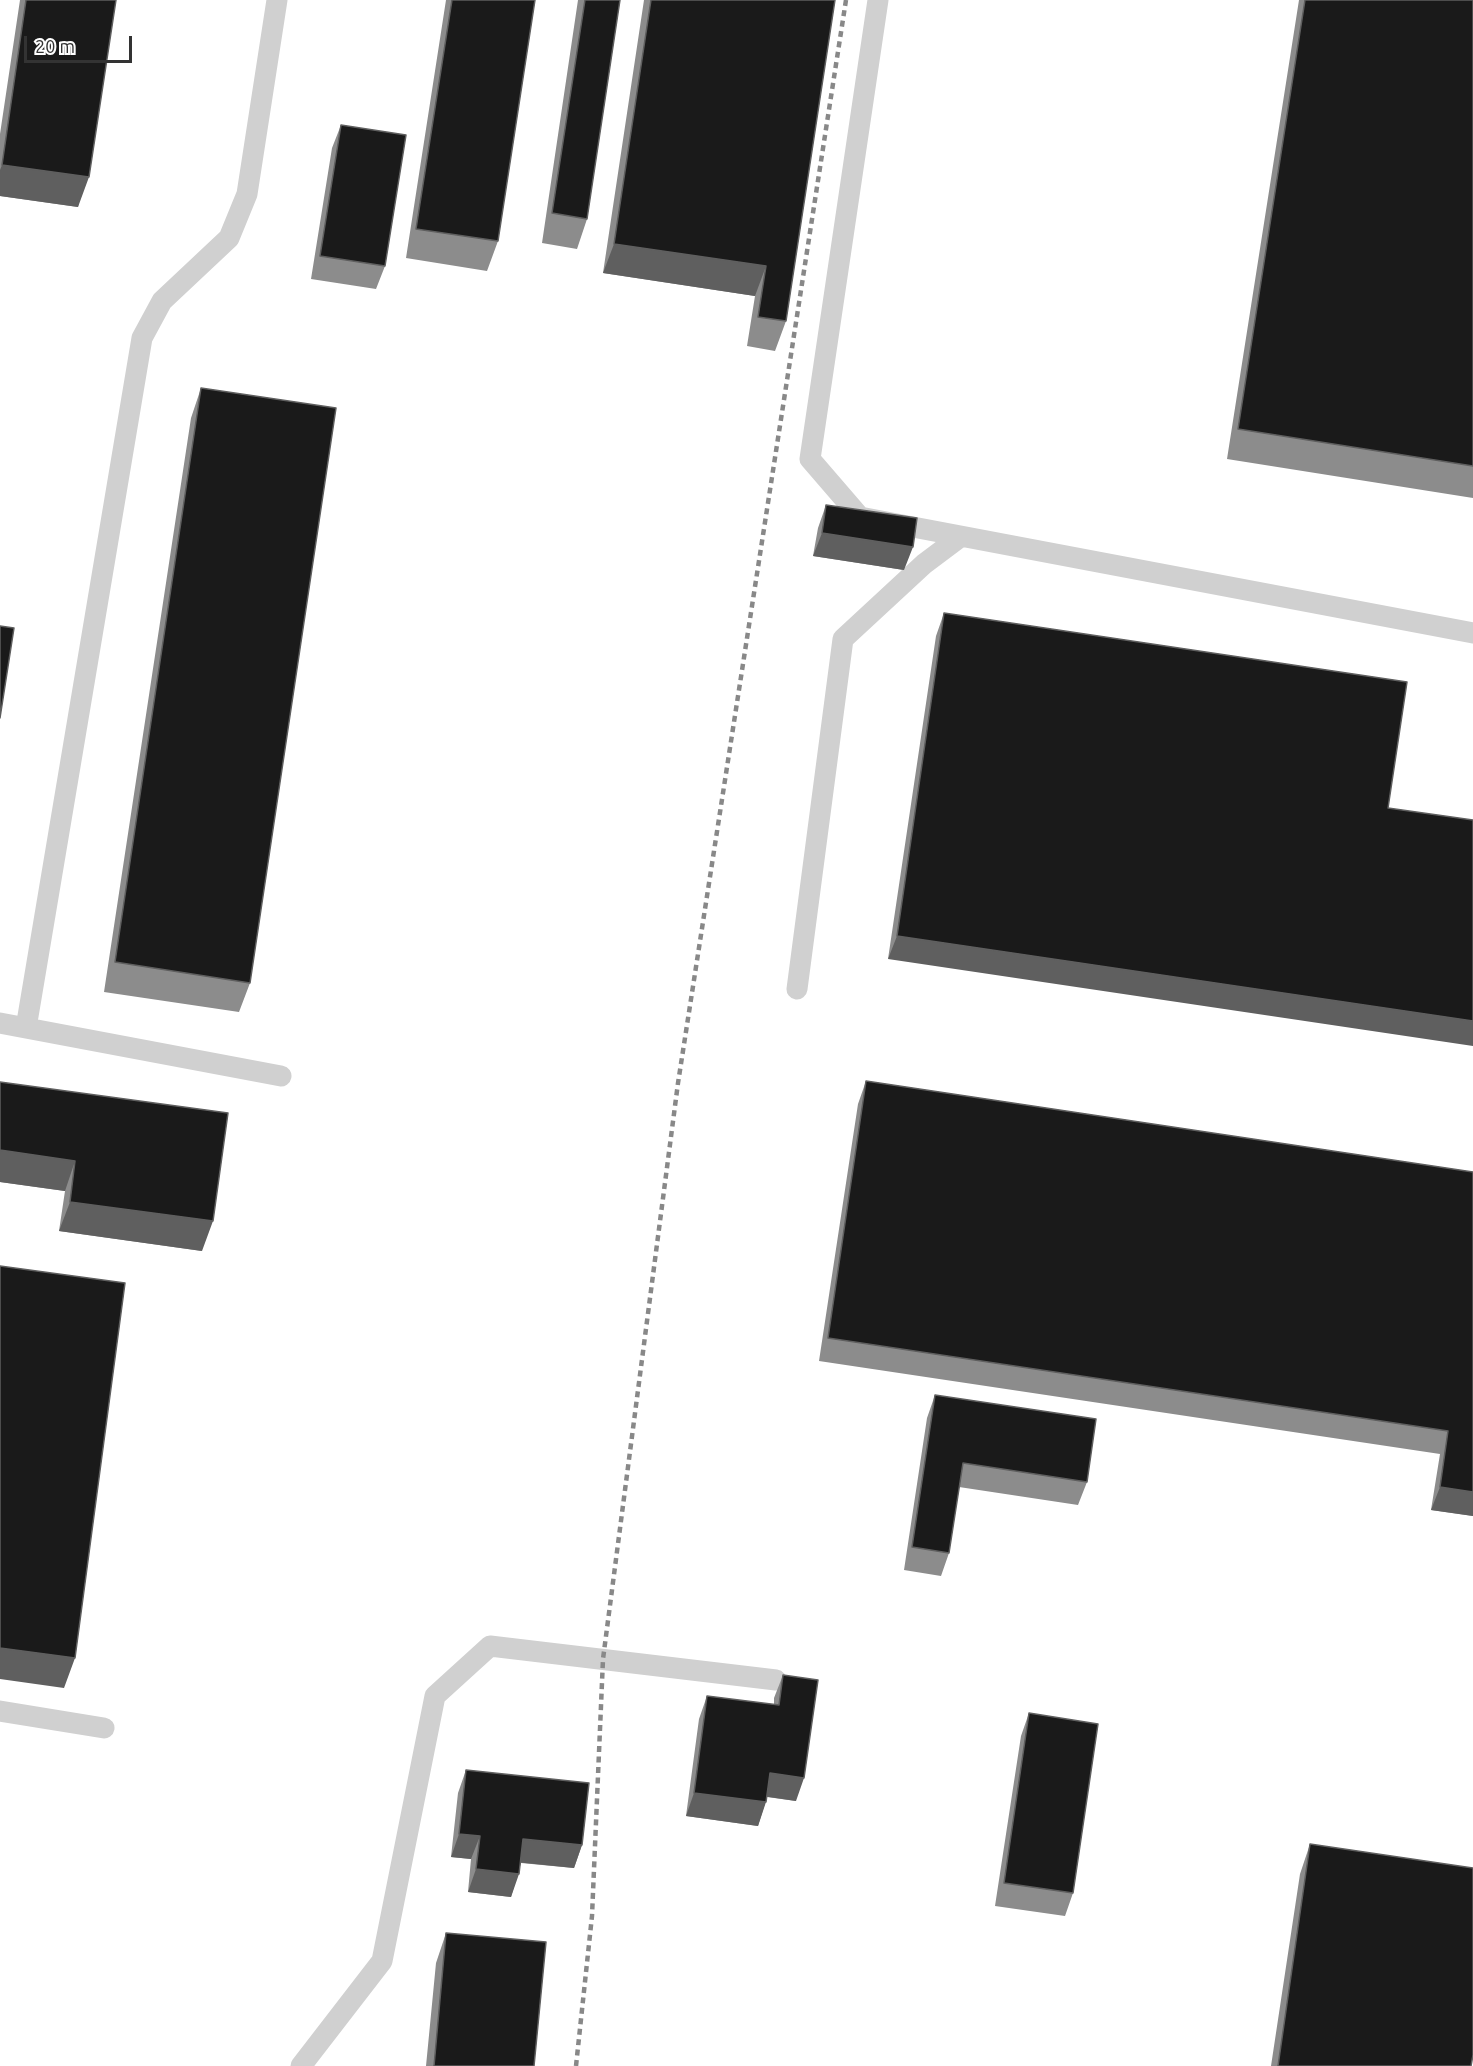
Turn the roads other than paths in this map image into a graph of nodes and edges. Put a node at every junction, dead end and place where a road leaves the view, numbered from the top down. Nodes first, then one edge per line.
1 (277, 0) edge
2 (878, 0) edge
3 (960, 537) junction
4 (1473, 633) edge
5 (797, 989) dead end
6 (0, 1023) edge
7 (26, 1028) junction
8 (280, 1076) dead end
9 (776, 1680) dead end
10 (0, 1711) edge
11 (104, 1728) dead end
12 (301, 2066) edge

1 - 7 lane
2 - 3 lane
3 - 4 lane
3 - 5 lane
6 - 7 lane
7 - 8 lane
9 - 12 lane
10 - 11 lane

